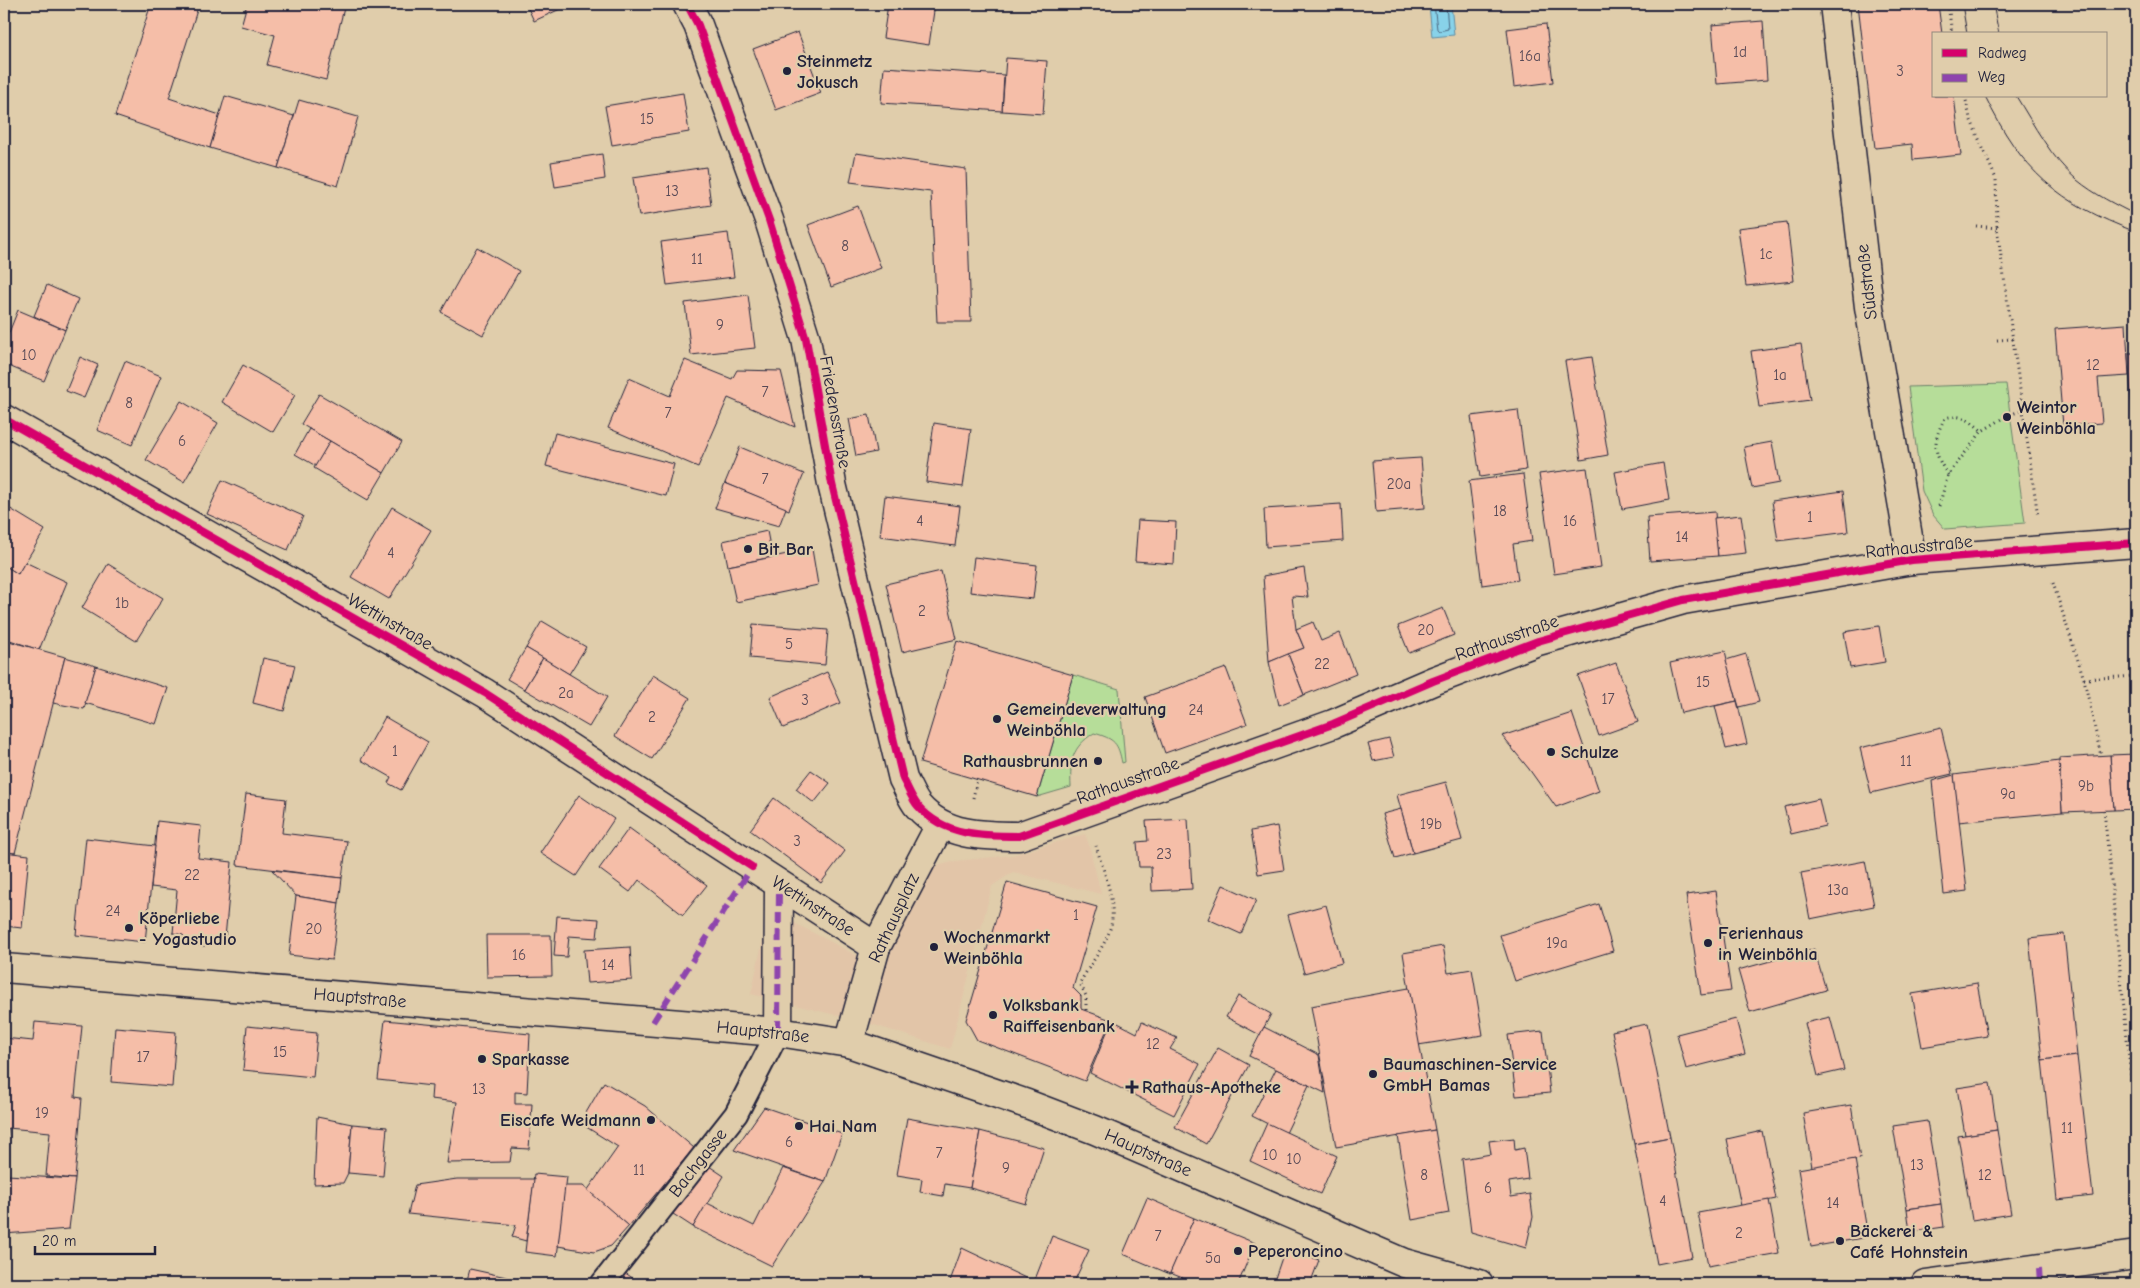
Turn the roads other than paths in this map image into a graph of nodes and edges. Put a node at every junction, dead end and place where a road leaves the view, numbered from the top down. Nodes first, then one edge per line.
1 (687, 4) edge
2 (1834, 4) edge
3 (4, 419) edge
4 (2136, 543) edge
5 (1922, 559) junction
6 (940, 825) junction
7 (779, 885) junction
8 (876, 947) junction
9 (4, 968) edge
10 (778, 1032) junction
11 (849, 1043) junction
12 (2136, 1255) edge
13 (602, 1284) edge
14 (1479, 1284) edge
15 (1925, 1284) edge

1 - 6 street, Friedensstraße
2 - 5 street, Südstraße
3 - 7 street, Wettinstraße
4 - 5 street, Rathausstraße
5 - 6 street, Rathausstraße
6 - 8 street, Rathausplatz
7 - 8 street, Wettinstraße
7 - 10 street
8 - 11 street, Rathausplatz
9 - 10 street, Hauptstraße
10 - 11 street, Hauptstraße
10 - 13 lane, Bachgasse
11 - 14 street, Hauptstraße
12 - 15 street

